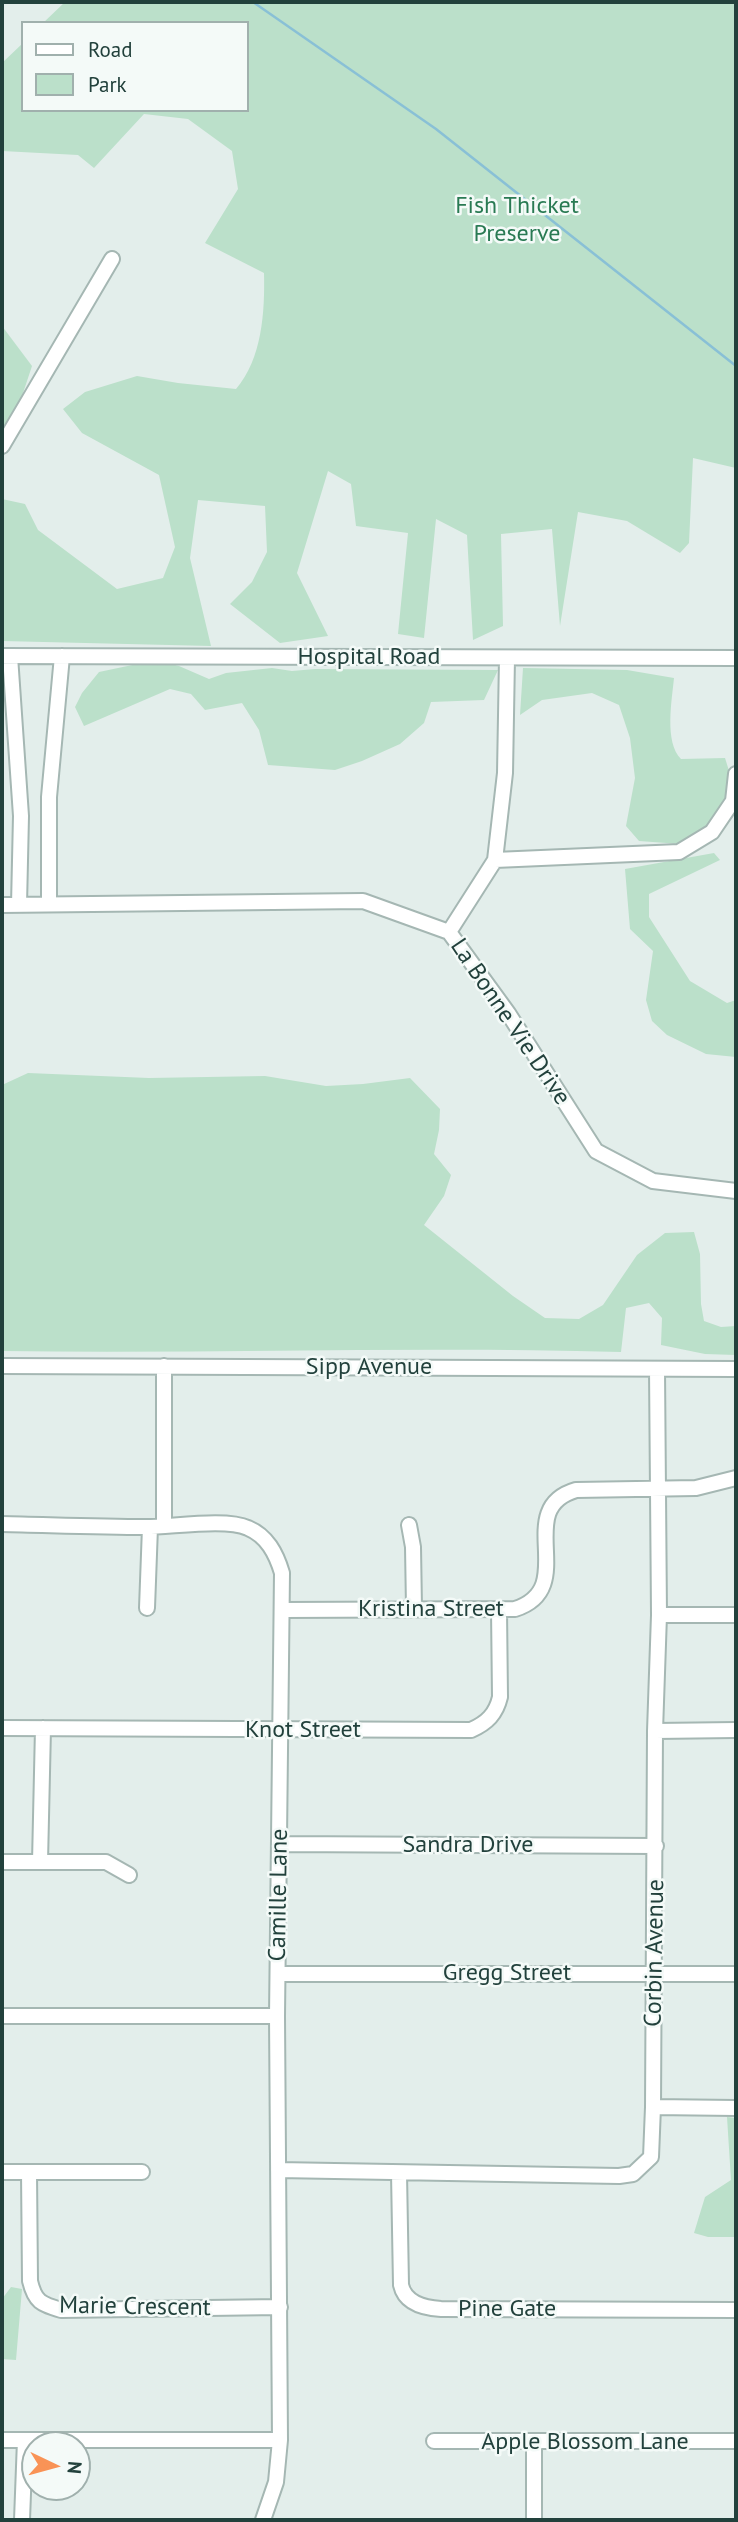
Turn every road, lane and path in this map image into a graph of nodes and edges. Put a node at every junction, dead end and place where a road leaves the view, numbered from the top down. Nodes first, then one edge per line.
1 (112, 258) dead end
2 (2, 446) edge
3 (6, 656) edge
4 (62, 656) junction
5 (507, 657) junction
6 (736, 658) edge
7 (736, 774) edge
8 (495, 860) junction
9 (50, 904) junction
10 (2, 905) edge
11 (19, 905) junction
12 (449, 932) junction
13 (736, 1191) edge
14 (2, 1366) edge
15 (164, 1366) junction
16 (657, 1368) junction
17 (736, 1369) edge
18 (736, 1478) edge
19 (658, 1489) junction
20 (2, 1524) edge
21 (409, 1525) dead end
22 (157, 1526) junction
23 (147, 1608) dead end
24 (414, 1608) junction
25 (282, 1610) junction
26 (499, 1610) junction
27 (659, 1615) junction
28 (736, 1615) edge
29 (2, 1728) edge
30 (43, 1728) junction
31 (279, 1730) junction
32 (736, 1730) edge
33 (655, 1731) junction
34 (280, 1844) junction
35 (656, 1846) junction
36 (2, 1862) edge
37 (40, 1862) junction
38 (129, 1875) dead end
39 (654, 1973) junction
40 (278, 1974) junction
41 (736, 1975) edge
42 (2, 2016) edge
43 (277, 2016) junction
44 (653, 2107) junction
45 (736, 2108) edge
46 (278, 2170) junction
47 (2, 2172) edge
48 (29, 2172) junction
49 (142, 2172) dead end
50 (399, 2174) junction
51 (280, 2307) junction
52 (736, 2311) edge
53 (2, 2440) edge
54 (21, 2440) edge
55 (91, 2440) edge
56 (280, 2440) junction
57 (434, 2441) dead end
58 (736, 2441) edge
59 (534, 2443) junction
60 (22, 2501) edge
61 (22, 2520) edge
62 (263, 2520) edge
63 (534, 2520) edge

1 - 2 street
3 - 4 street, Hospital Road
3 - 11 street
4 - 5 street, Hospital Road
4 - 9 street
5 - 6 street, Hospital Road
5 - 8 street
7 - 8 street
8 - 12 street
9 - 11 street, La Bonne Vie Drive
9 - 12 street, La Bonne Vie Drive
10 - 11 street, La Bonne Vie Drive
12 - 13 street, La Bonne Vie Drive
14 - 15 street, Sipp Avenue
15 - 16 street, Sipp Avenue
15 - 22 street
16 - 17 street, Sipp Avenue
16 - 19 street, Corbin Avenue
18 - 19 street
19 - 26 street, Kristina Street
19 - 27 street, Corbin Avenue
20 - 22 street, Camille Lane
21 - 24 street
22 - 23 street
22 - 25 street, Camille Lane
24 - 25 street, Kristina Street
24 - 26 street, Kristina Street
25 - 31 street, Camille Lane
26 - 31 street, Knot Street
27 - 28 street
27 - 33 street, Corbin Avenue
29 - 30 street, Knot Street
30 - 31 street, Knot Street
30 - 37 street
31 - 34 street, Camille Lane
32 - 33 street
33 - 35 street, Corbin Avenue
34 - 35 street, Sandra Drive
34 - 40 street, Camille Lane
35 - 39 street, Corbin Avenue
36 - 37 street
37 - 38 street
39 - 40 street, Gregg Street
39 - 41 street, Gregg Street
39 - 44 street, Corbin Avenue
40 - 43 street, Camille Lane
42 - 43 street
43 - 46 street, Camille Lane
44 - 45 street
44 - 50 street, Corbin Avenue
46 - 50 street, Corbin Avenue
46 - 51 street, Camille Lane
47 - 48 street
48 - 49 street
48 - 51 street, Marie Crescent
50 - 52 street, Pine Gate
51 - 56 street, Camille Lane
53 - 54 street
55 - 56 street
56 - 62 street, Camille Lane
57 - 59 street, Apple Blossom Lane
58 - 59 street, Apple Blossom Lane
59 - 63 street
60 - 61 street

